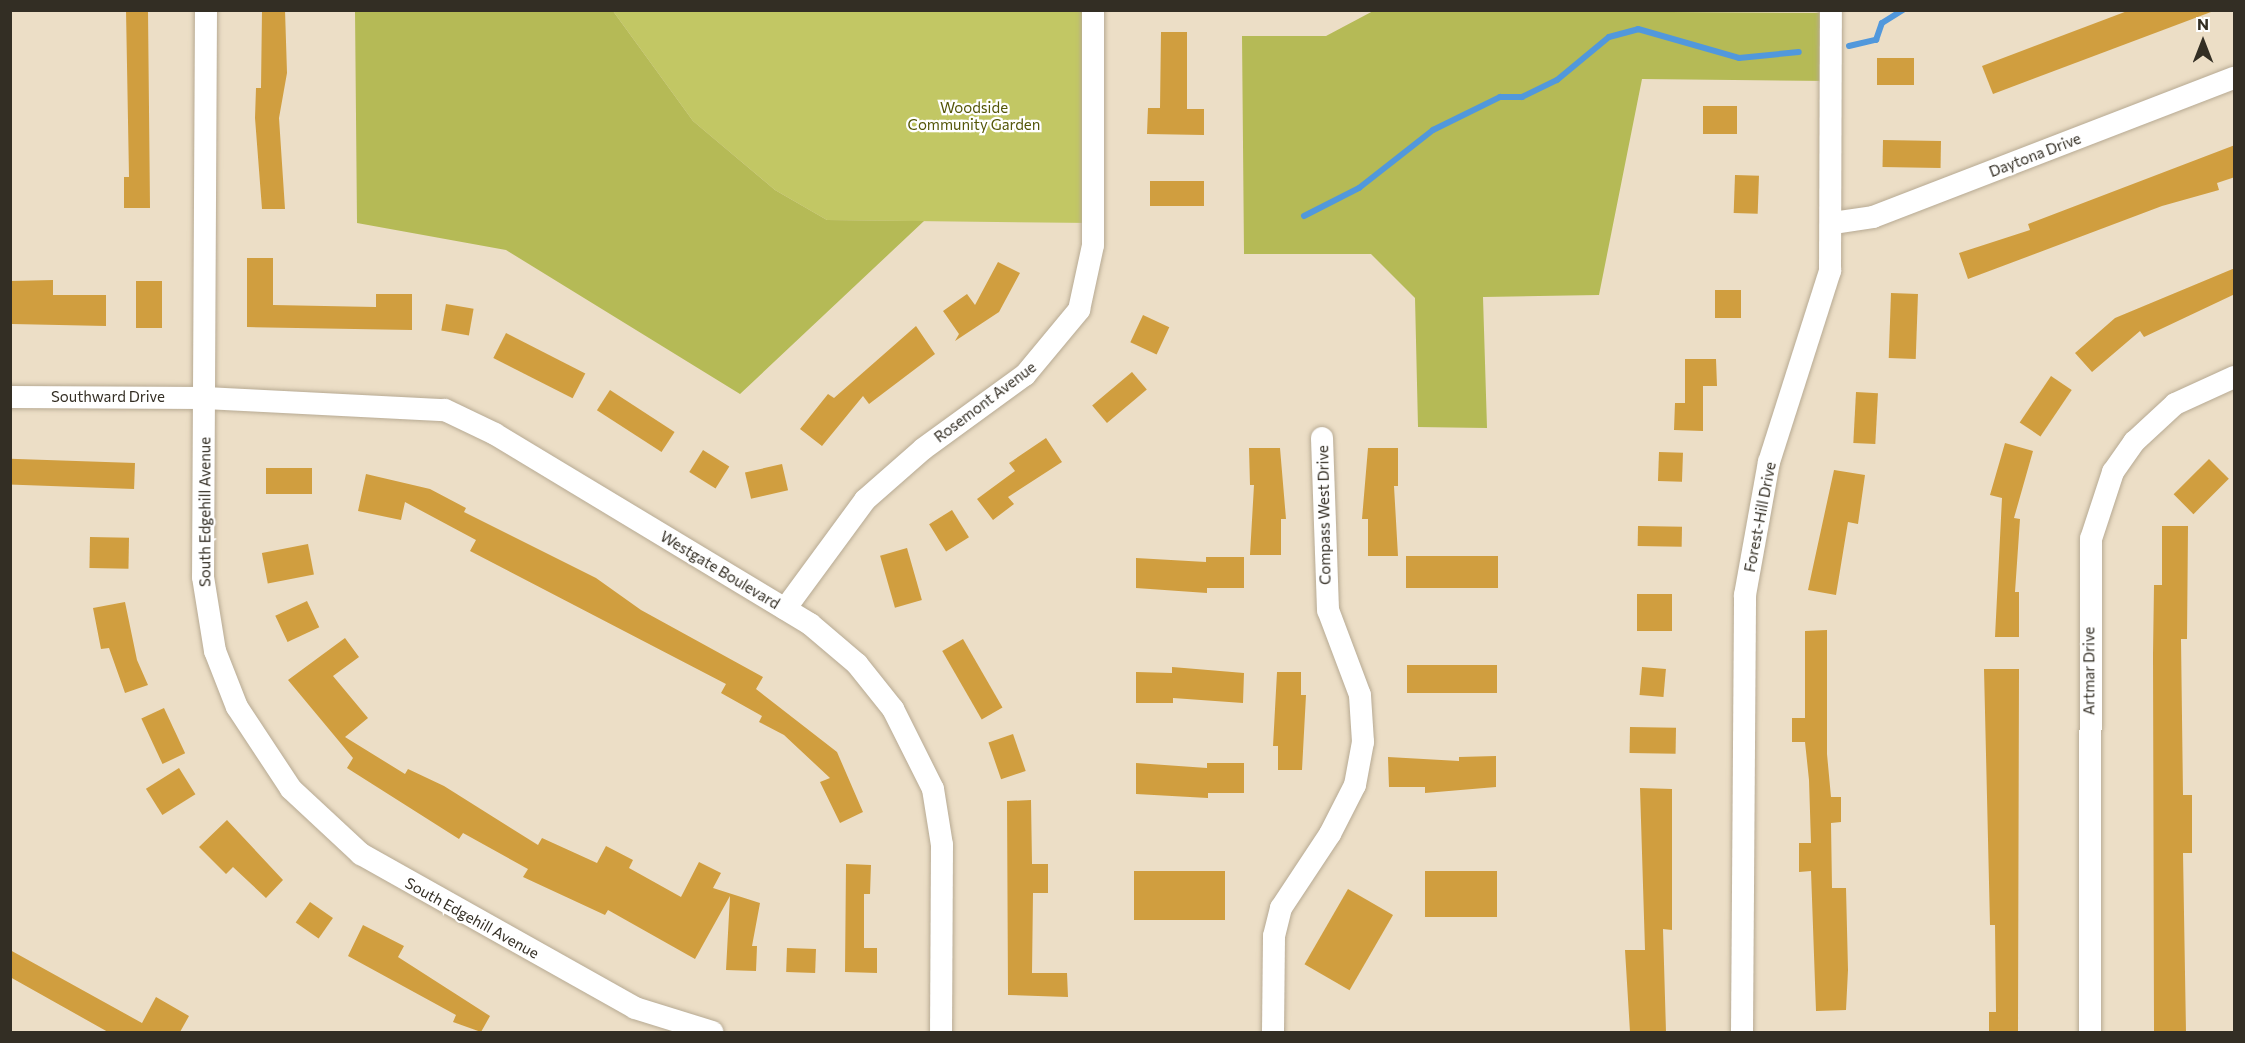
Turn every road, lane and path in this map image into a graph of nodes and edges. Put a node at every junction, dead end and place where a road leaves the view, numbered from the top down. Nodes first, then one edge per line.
1 (207, 10) edge
2 (1093, 10) edge
3 (1832, 10) edge
4 (2235, 78) edge
5 (1833, 223) junction
6 (2235, 377) edge
7 (10, 397) edge
8 (205, 398) junction
9 (1322, 438) dead end
10 (785, 609) junction
11 (712, 1032) edge
12 (941, 1032) edge
13 (1273, 1032) edge
14 (1742, 1032) edge
15 (2090, 1032) edge

1 - 8 street, South Edgehill Avenue
2 - 10 street, Rosemont Avenue
3 - 5 street, Forest-Hill Drive
4 - 5 street, Daytona Drive
5 - 14 street, Forest-Hill Drive
6 - 15 street, Artmar Drive
7 - 8 street, Southward Drive
8 - 10 street, Westgate Boulevard
8 - 11 street, South Edgehill Avenue
9 - 13 street, Compass West Drive
10 - 12 street, Westgate Boulevard

